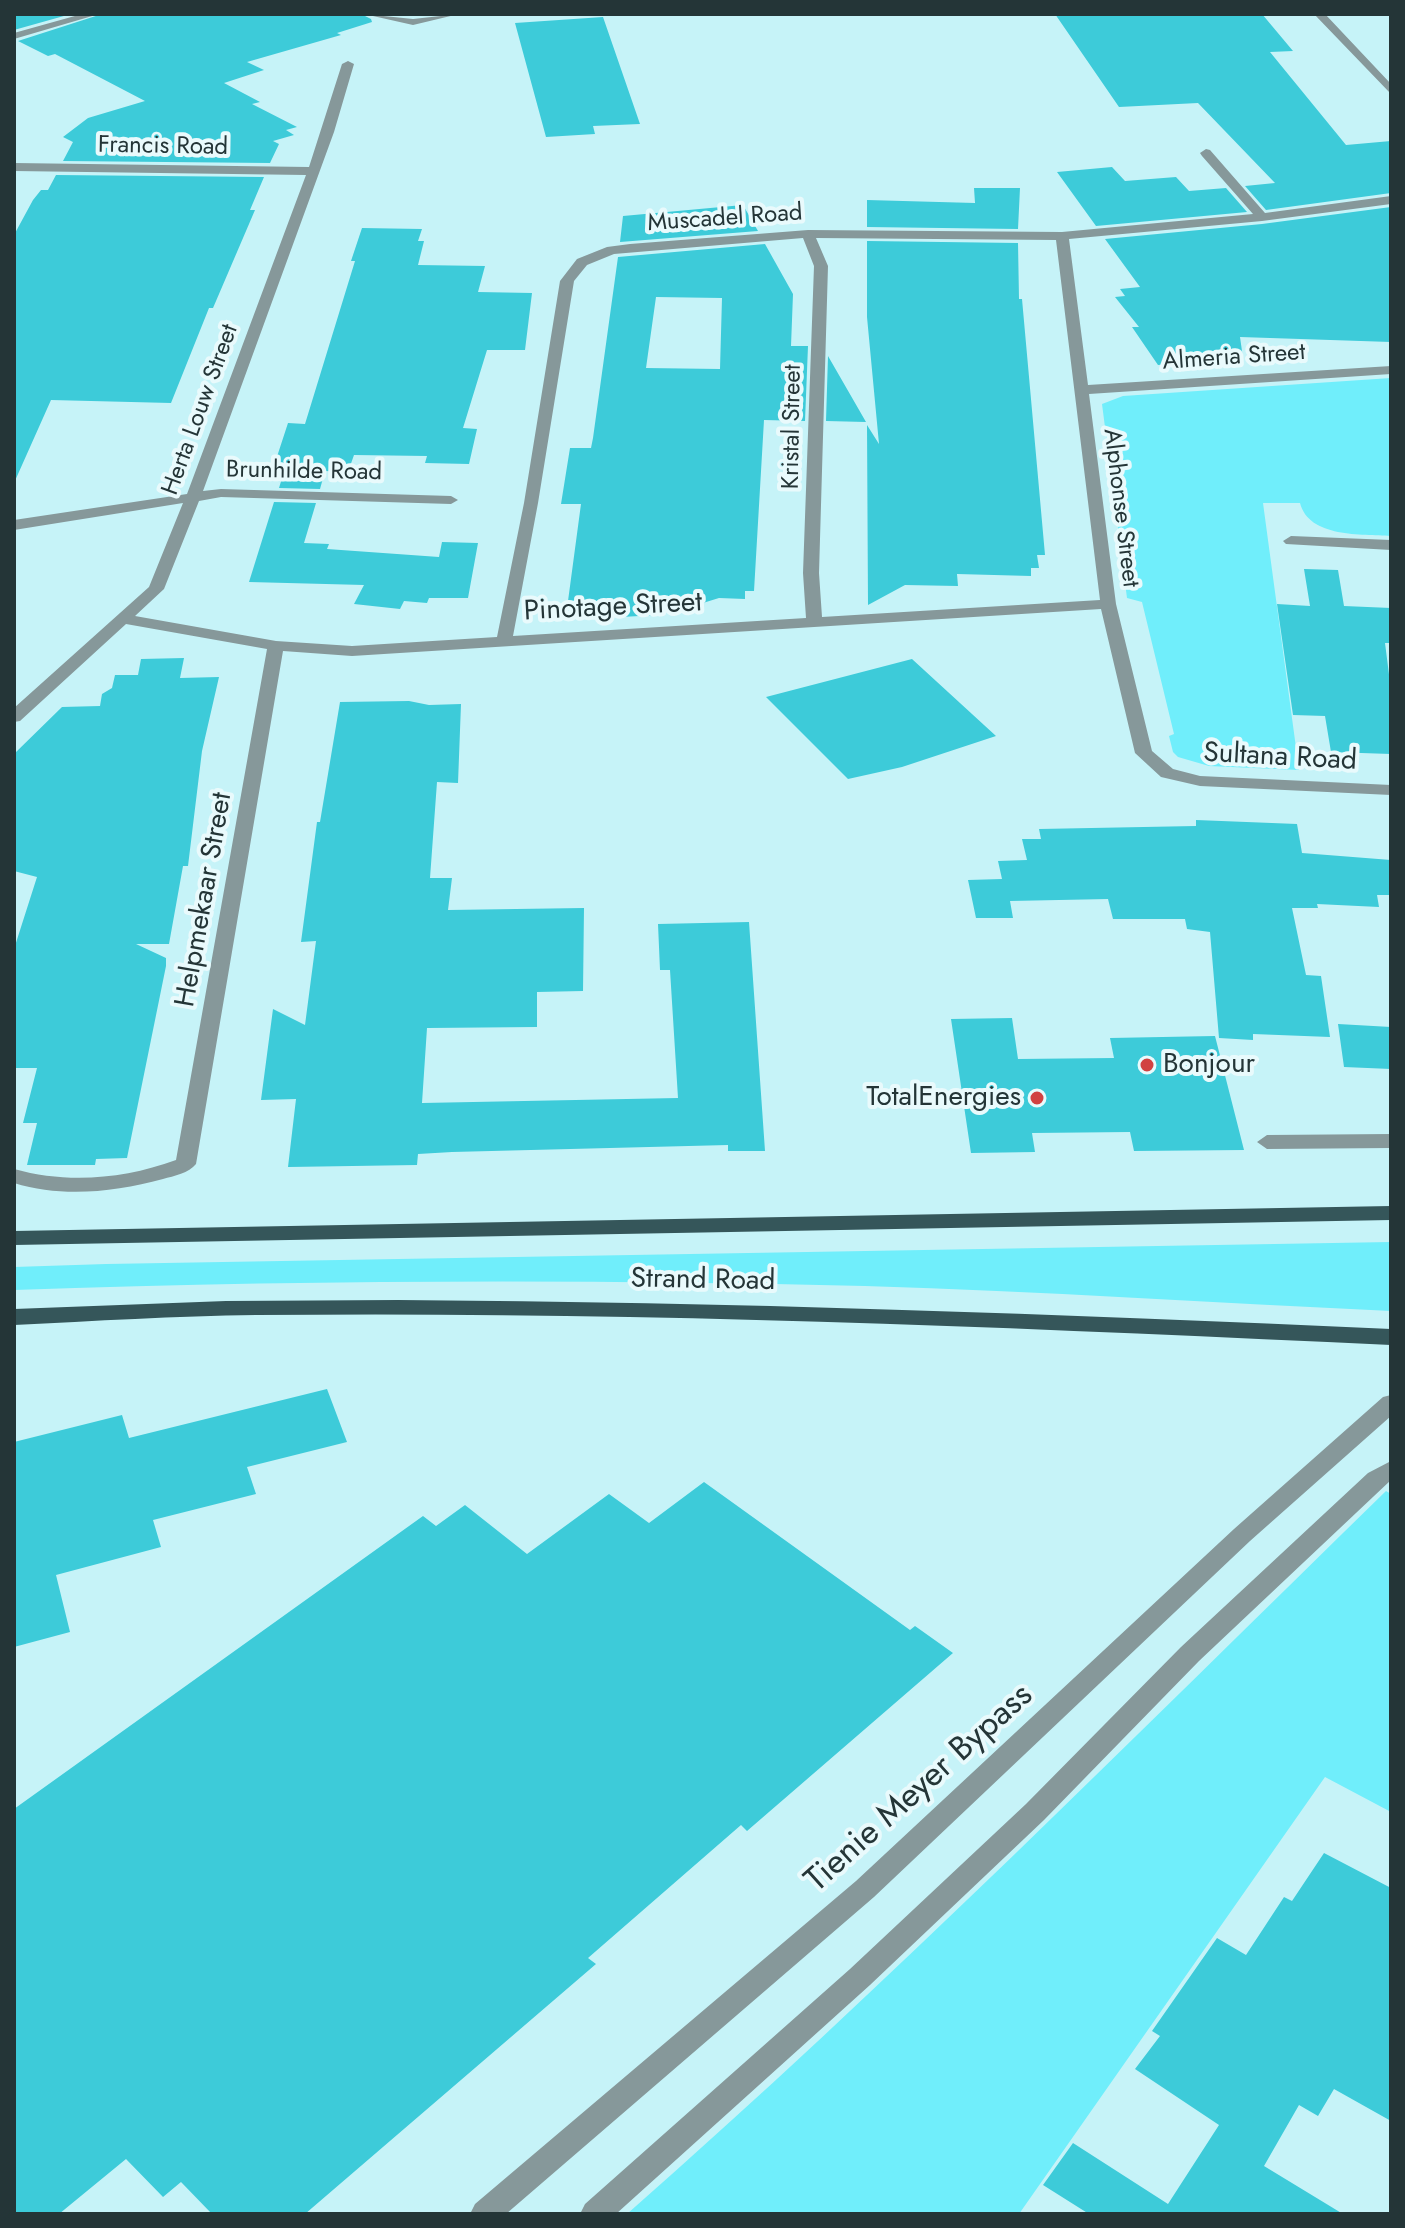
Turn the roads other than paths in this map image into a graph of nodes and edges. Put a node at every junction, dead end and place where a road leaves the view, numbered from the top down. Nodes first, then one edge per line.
1 (94, 14) edge
2 (369, 14) edge
3 (454, 14) edge
4 (1319, 14) edge
5 (14, 36) edge
6 (348, 64) dead end
7 (1391, 91) edge
8 (1206, 153) dead end
9 (14, 167) edge
10 (312, 171) junction
11 (1391, 200) edge
12 (1262, 217) junction
13 (808, 234) junction
14 (1062, 236) junction
15 (1391, 370) edge
16 (1080, 390) junction
17 (192, 498) junction
18 (451, 500) dead end
19 (14, 525) edge
20 (1291, 541) dead end
21 (1391, 545) edge
22 (1108, 604) junction
23 (123, 619) junction
24 (814, 622) junction
25 (504, 640) junction
26 (276, 646) junction
27 (14, 717) edge
28 (1167, 773) joint
29 (1391, 790) edge
30 (1391, 1141) edge
31 (1267, 1142) dead end
32 (14, 1176) edge
33 (1391, 1213) edge
34 (14, 1238) edge
35 (14, 1317) edge
36 (1391, 1337) edge
37 (1391, 1403) edge
38 (1391, 1469) edge
39 (485, 2214) edge
40 (595, 2214) edge

1 - 5 street
2 - 3 street
4 - 7 street
6 - 10 street, Herta Louw Street
8 - 12 street
9 - 10 street, Francis Road
10 - 17 street, Herta Louw Street
11 - 12 street, Muscadel Road
12 - 14 street, Muscadel Road
13 - 14 street, Muscadel Road
13 - 24 street, Kristal Street
13 - 25 street, Muscadel Road
14 - 16 street, Alphonse Street
15 - 16 street, Almeria Street
16 - 22 street, Alphonse Street
17 - 18 street, Brunhilde Road
17 - 19 street, Brunhilde Road
17 - 23 street, Herta Louw Street
20 - 21 street
22 - 24 street, Pinotage Street
22 - 28 street, Alphonse Street
23 - 26 street, Pinotage Street
23 - 27 street, Herta Louw Street
24 - 25 street, Pinotage Street
25 - 26 street, Pinotage Street
26 - 32 street, Helpmekaar Street
28 - 29 street, Sultana Road
30 - 31 street
33 - 34 main road, Strand Road
35 - 36 main road, Strand Road
37 - 39 street, Tienie Meyer Bypass
38 - 40 street

